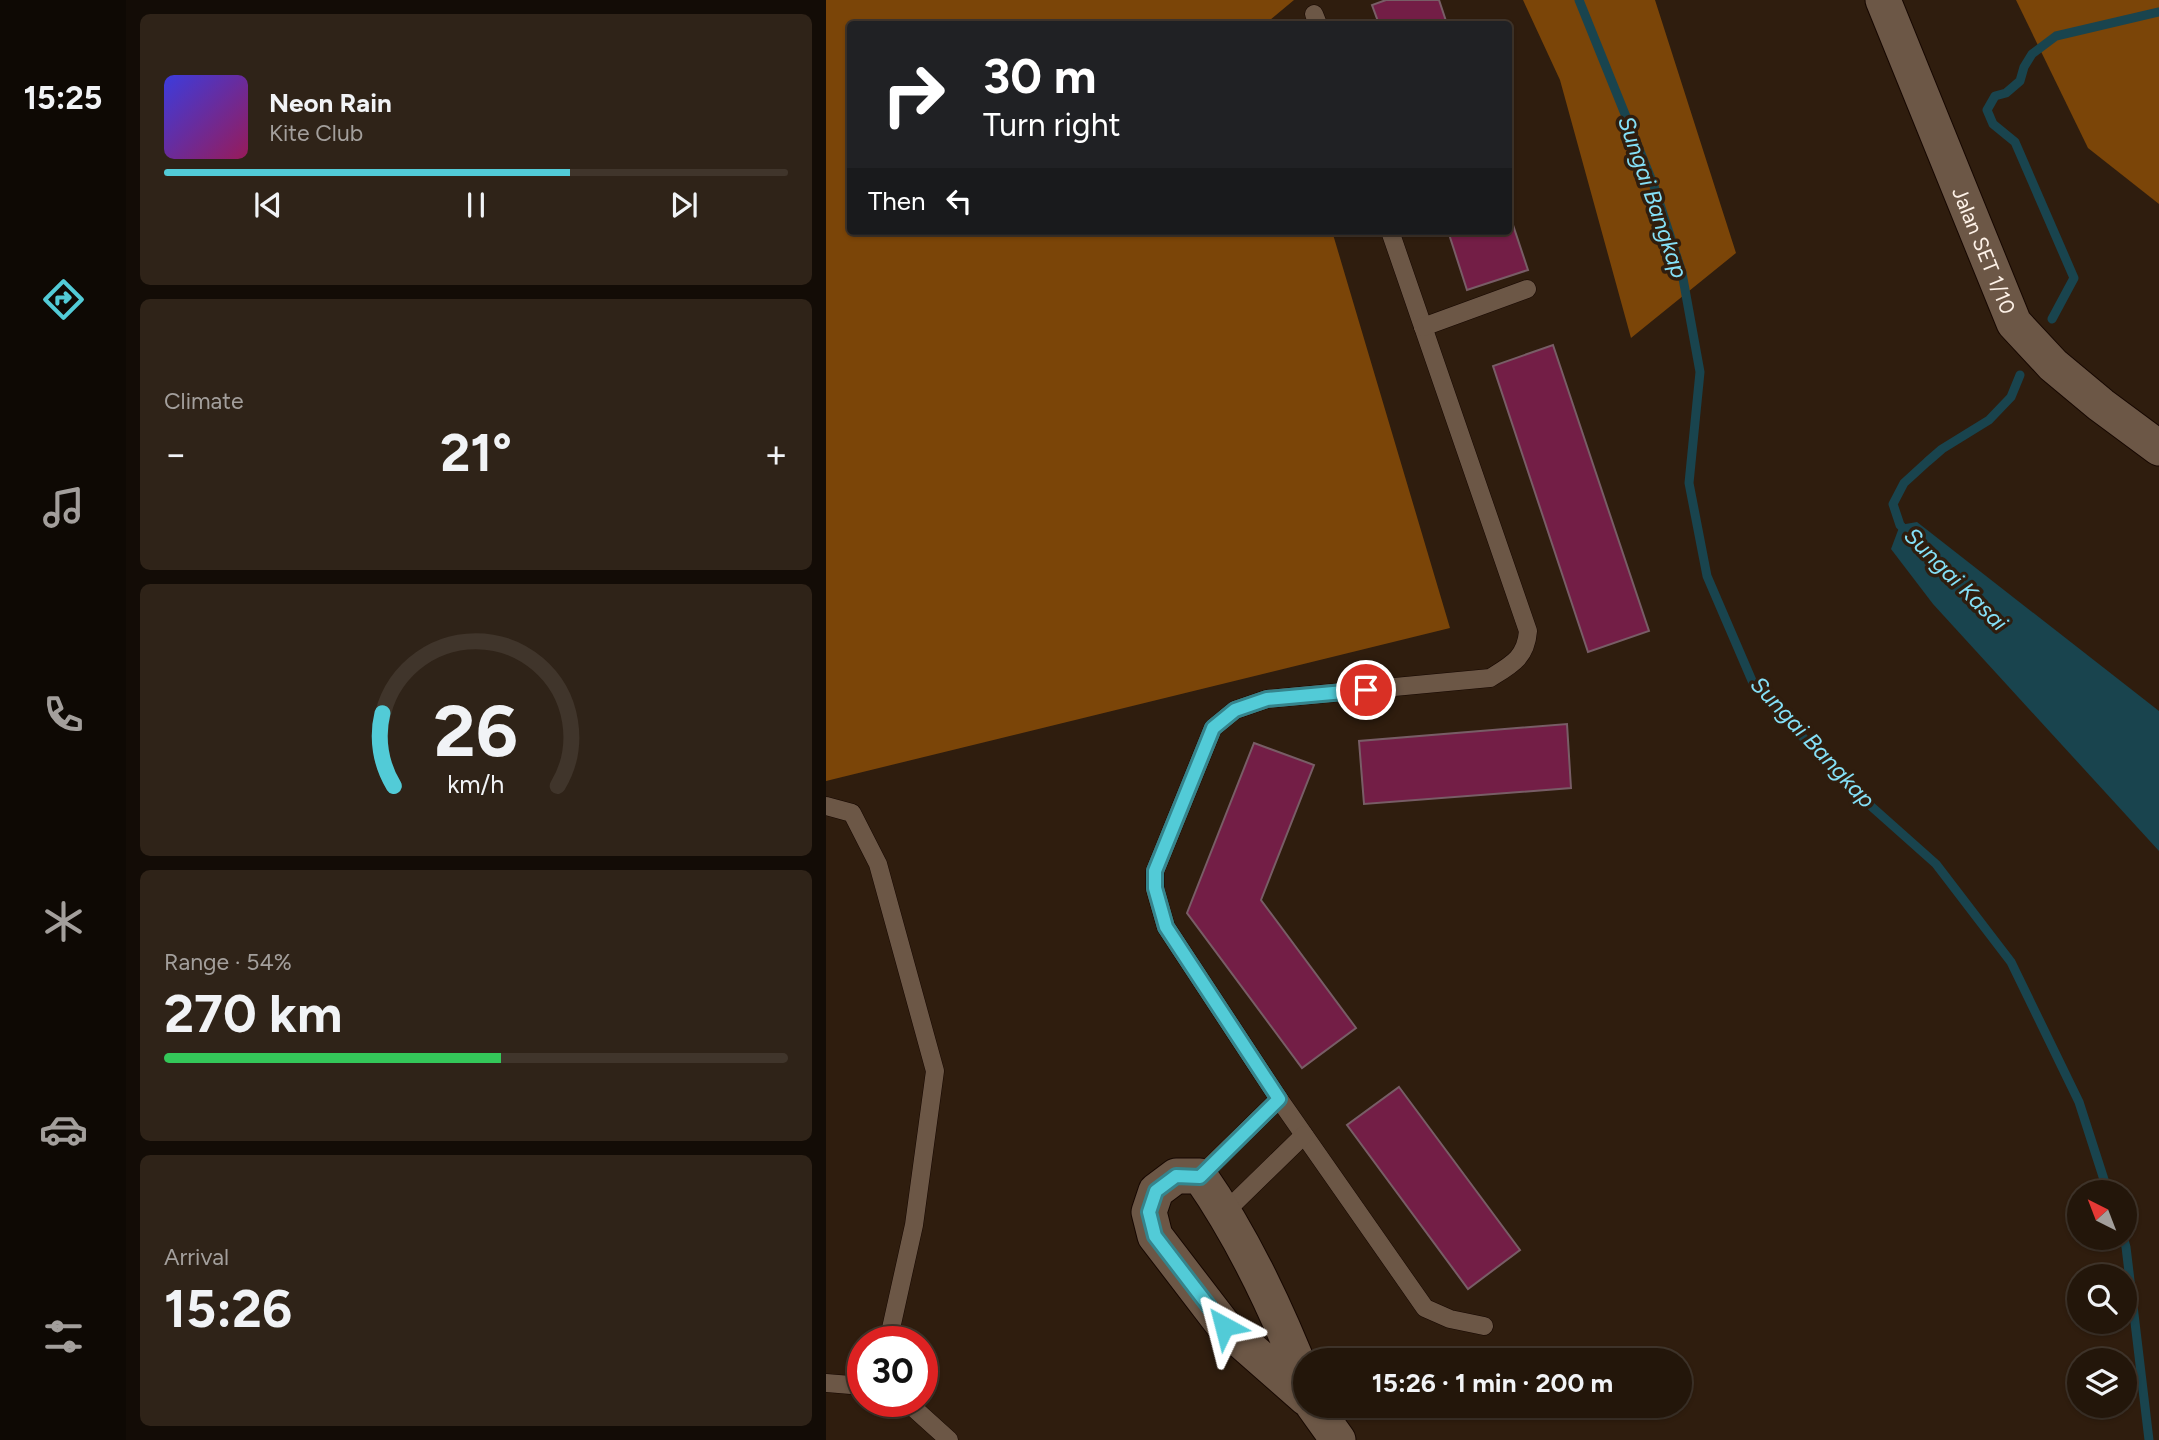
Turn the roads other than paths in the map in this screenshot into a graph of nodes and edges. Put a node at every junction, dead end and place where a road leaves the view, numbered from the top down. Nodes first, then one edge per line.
1 (1883, 0) edge
2 (1391, 235) edge
3 (1527, 289) dead end
4 (1423, 327) junction
5 (2159, 448) edge
6 (826, 806) edge
7 (1279, 1099) junction
8 (1304, 1135) junction
9 (1200, 1177) junction
10 (1225, 1212) junction
11 (892, 1326) edge
12 (1484, 1326) dead end
13 (1293, 1351) edge
14 (826, 1383) edge
15 (847, 1385) edge
16 (1293, 1387) edge
17 (924, 1417) edge
18 (1323, 1418) edge
19 (949, 1440) edge
20 (1338, 1440) edge

1 - 5 street, Jalan SET 1/10
2 - 4 lane
3 - 4 lane
4 - 7 lane
6 - 11 lane
7 - 8 lane
7 - 9 lane
8 - 10 lane
8 - 12 lane
9 - 10 street
9 - 16 street
10 - 13 street
14 - 15 lane
17 - 19 lane
18 - 20 street

